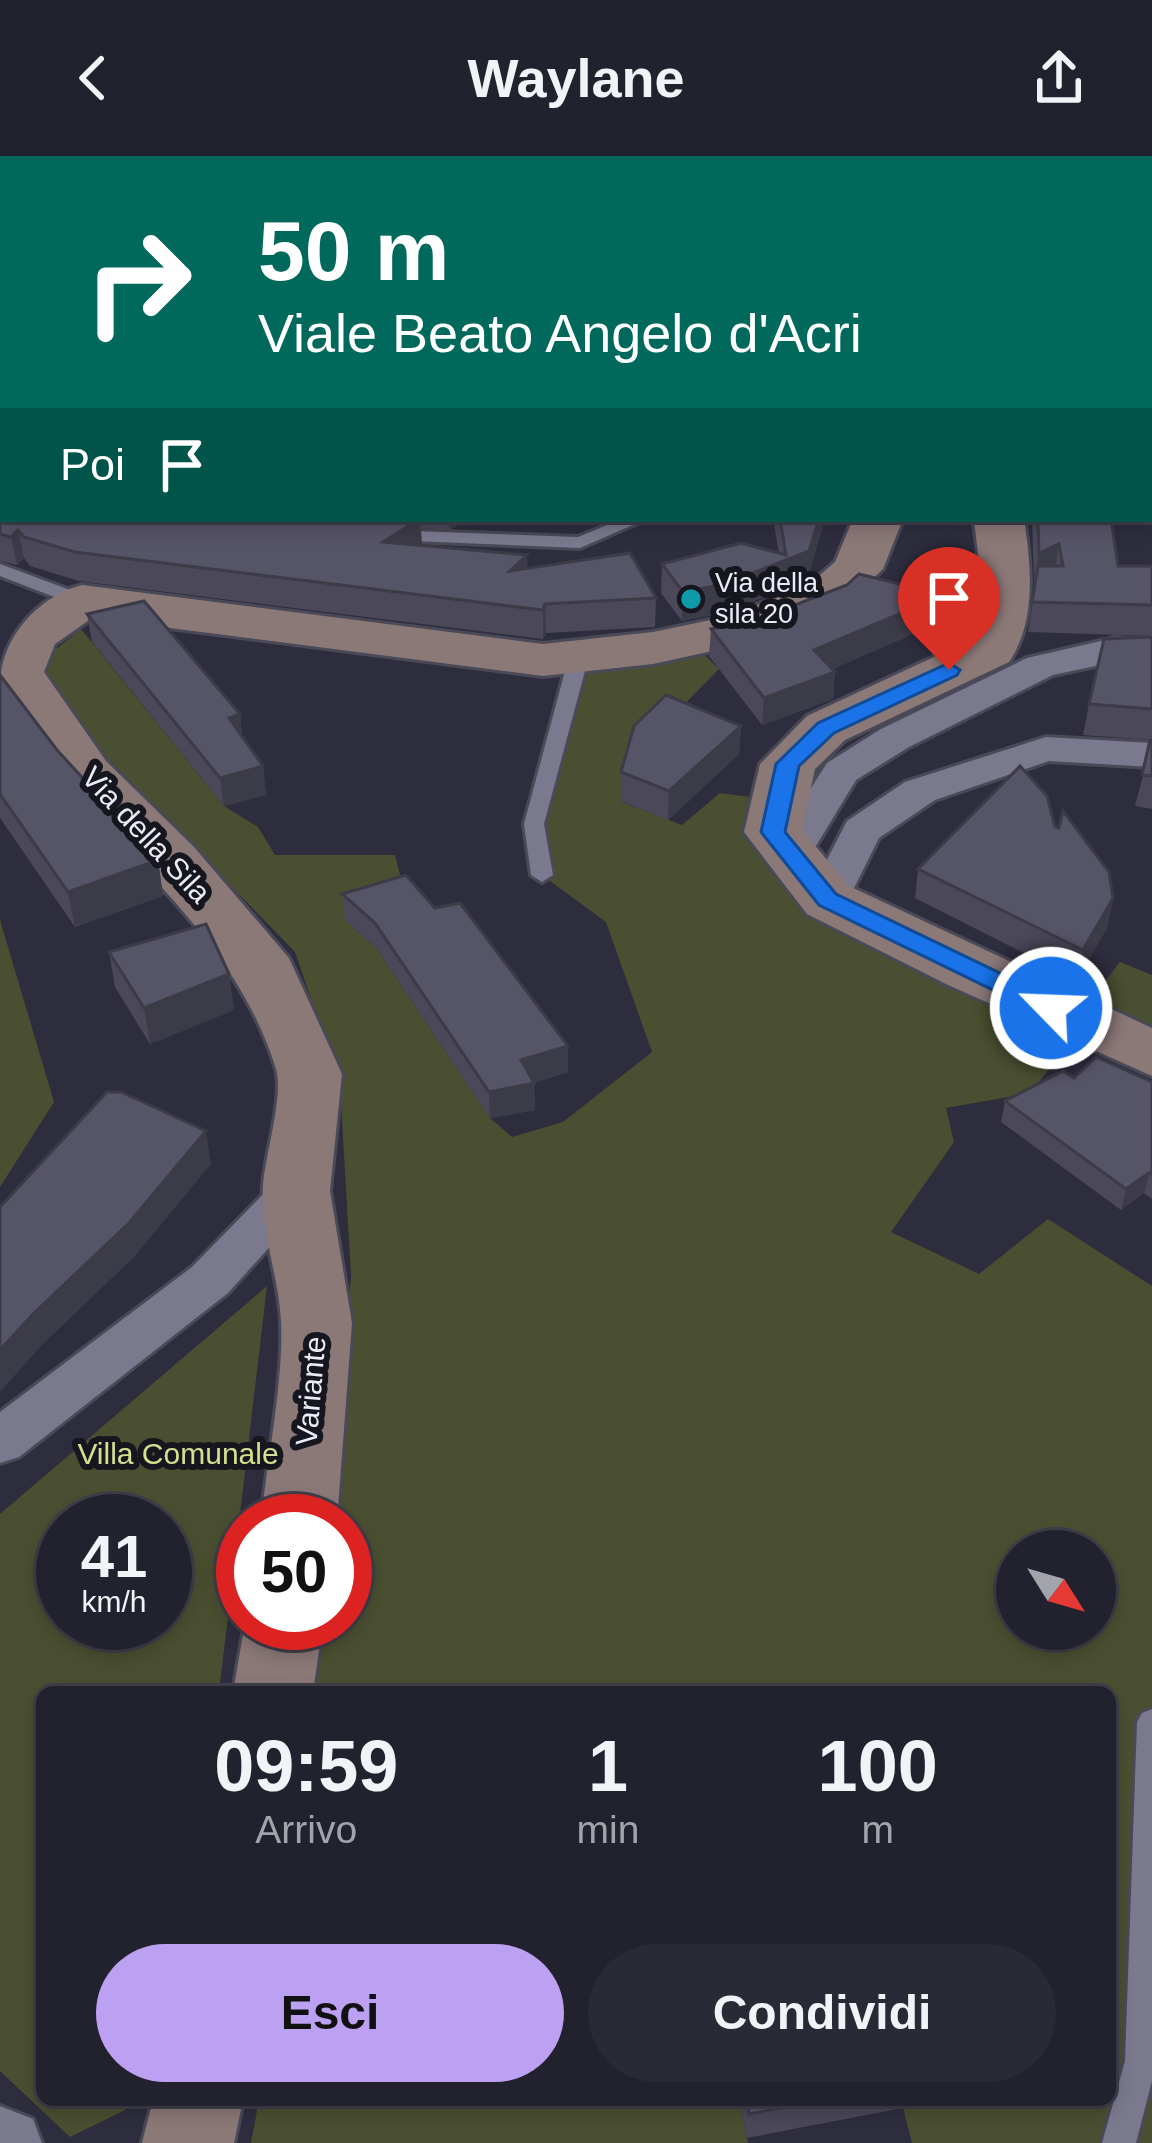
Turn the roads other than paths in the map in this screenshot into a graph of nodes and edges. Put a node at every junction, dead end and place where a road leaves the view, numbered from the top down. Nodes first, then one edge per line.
1 (627, 522) edge
2 (877, 522) edge
3 (999, 522) edge
4 (377, 534) edge
5 (0, 570) edge
6 (82, 601) junction
7 (1152, 652) edge
8 (578, 656) junction
9 (1152, 755) edge
10 (790, 854) junction
11 (542, 875) dead end
12 (828, 900) junction
13 (1152, 1054) edge
14 (296, 1191) junction
15 (0, 1442) edge
16 (301, 1494) edge
17 (280, 1650) edge
18 (274, 1686) edge
19 (1152, 1723) edge
20 (197, 2106) edge
21 (0, 2139) edge
22 (8, 2143) edge
23 (188, 2143) edge
24 (1119, 2143) edge

1 - 4 lane
2 - 8 main road
3 - 10 main road
5 - 6 lane
6 - 8 main road
6 - 14 main road, Via della Sila
7 - 10 street
8 - 11 lane
9 - 12 street
10 - 12 main road
12 - 13 main road
14 - 15 street
14 - 16 main road, Variante
17 - 18 main road
19 - 24 lane
20 - 23 main road
21 - 22 street

